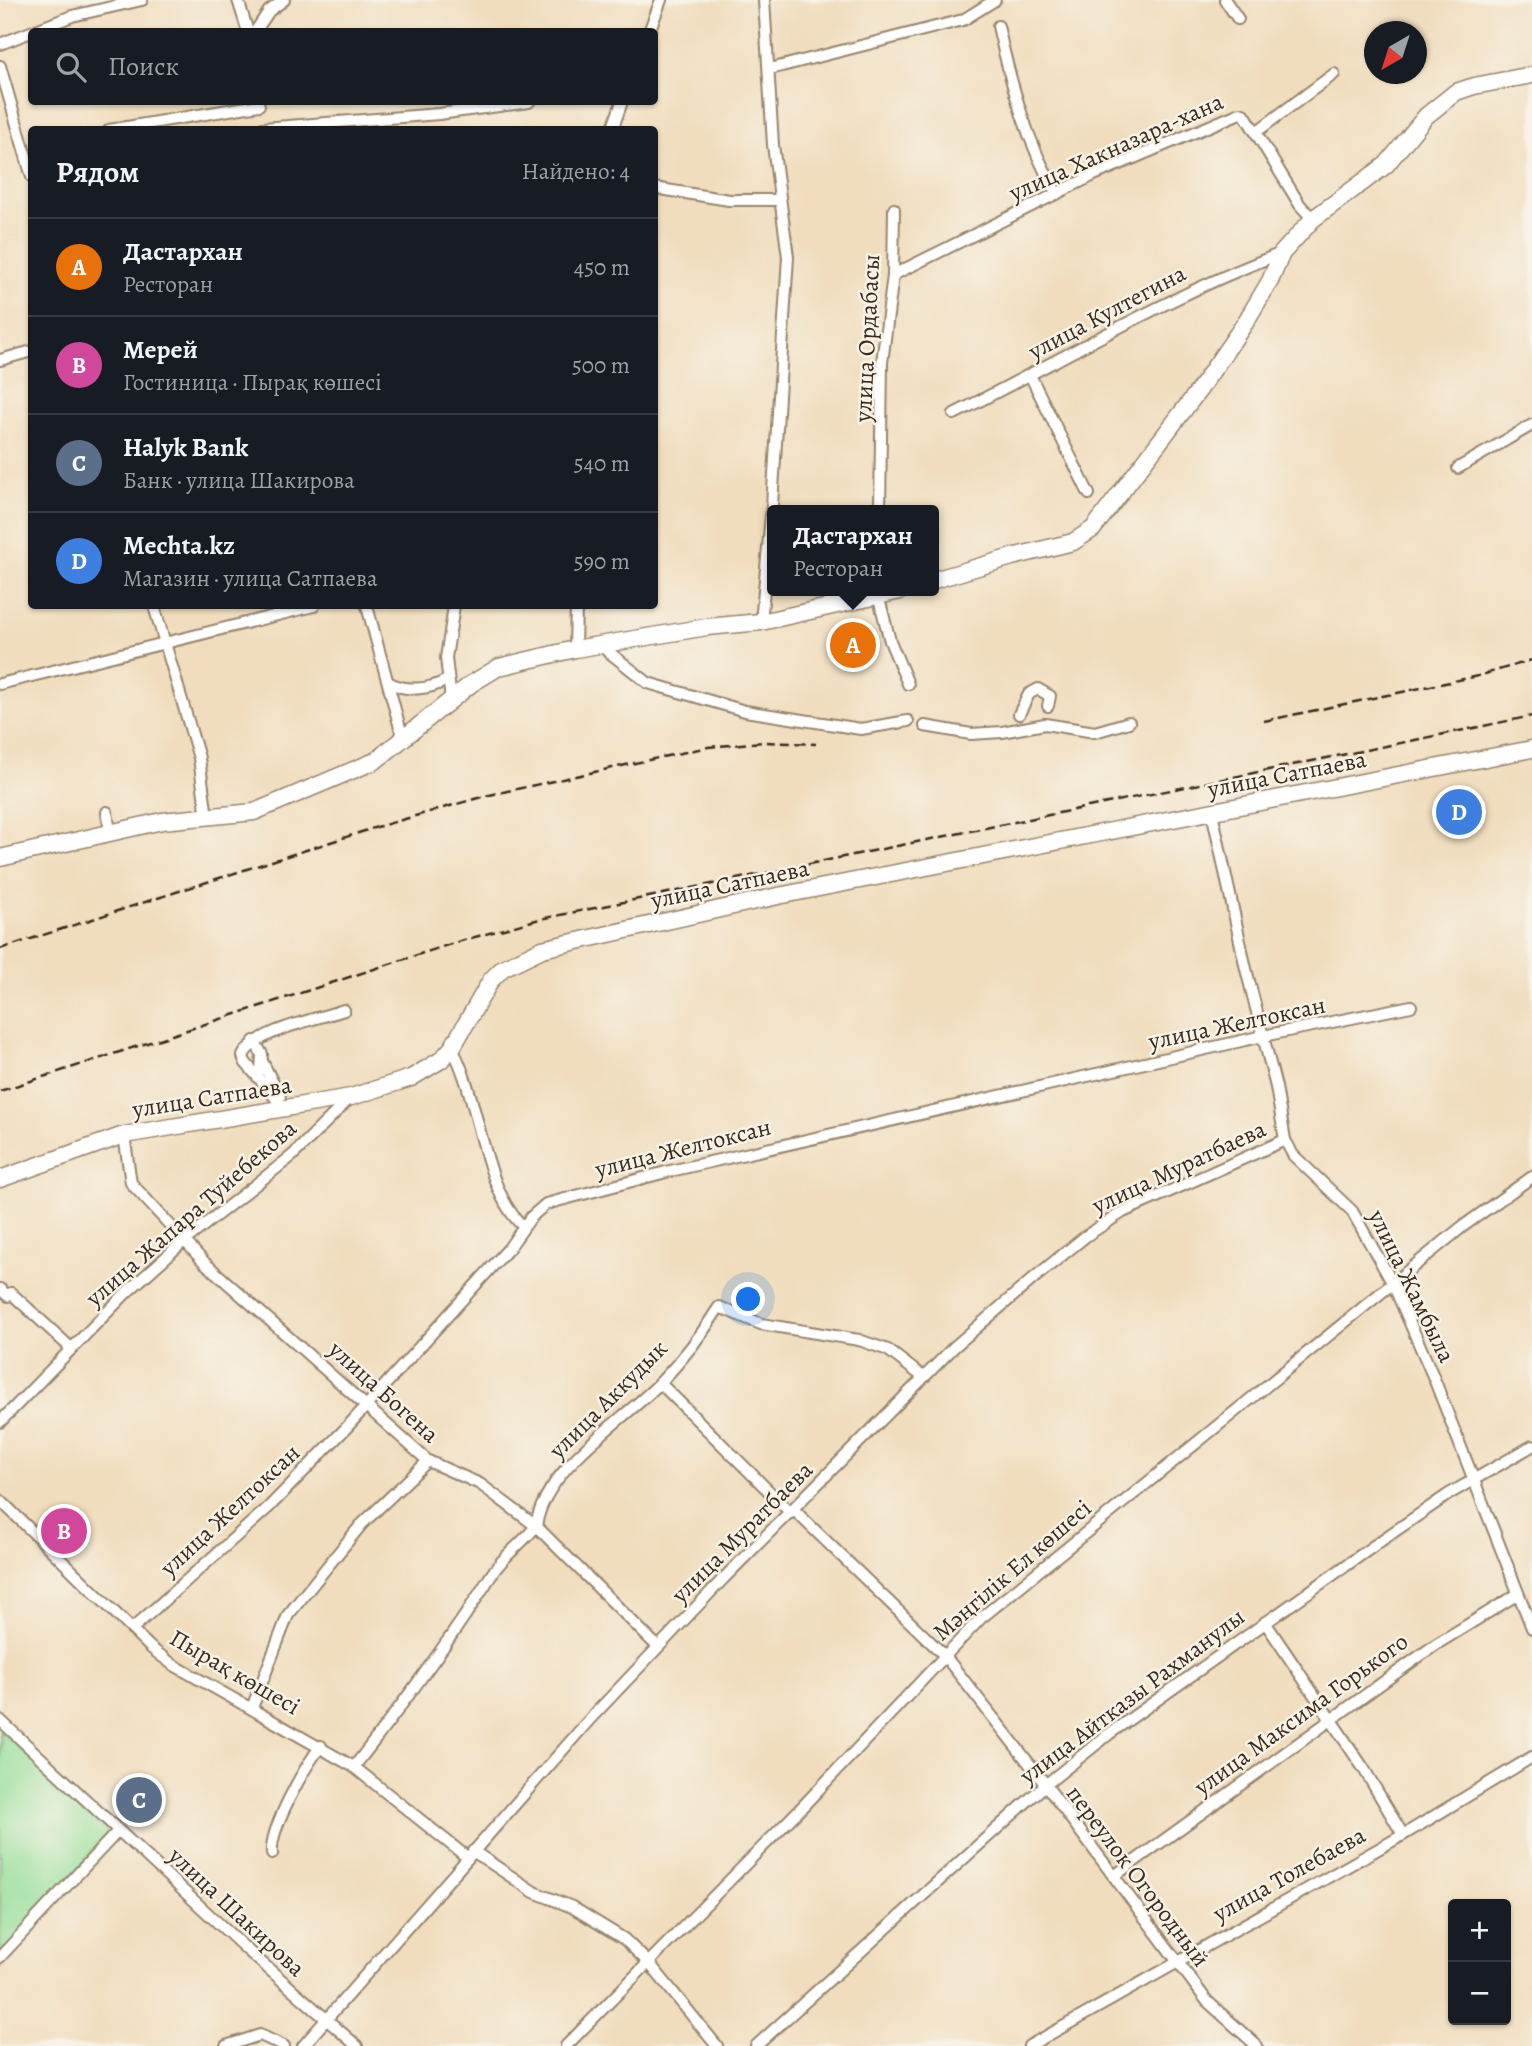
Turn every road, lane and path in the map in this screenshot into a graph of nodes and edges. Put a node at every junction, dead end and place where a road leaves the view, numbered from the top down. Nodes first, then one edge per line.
1 (142, 0) edge
2 (238, 0) edge
3 (284, 0) edge
4 (661, 0) edge
5 (764, 0) edge
6 (995, 0) edge
7 (1225, 0) edge
8 (1238, 19) dead end
9 (998, 26) dead end
10 (41, 28) edge
11 (246, 28) edge
12 (258, 28) edge
13 (650, 28) edge
14 (28, 33) edge
15 (0, 44) edge
16 (0, 66) edge
17 (770, 69) junction
18 (1334, 74) dead end
19 (1532, 75) edge
20 (248, 105) edge
21 (259, 105) edge
22 (506, 105) edge
23 (621, 105) edge
24 (131, 126) edge
25 (263, 126) edge
26 (299, 126) edge
27 (613, 126) edge
28 (1256, 132) junction
29 (26, 139) edge
30 (658, 189) edge
31 (1056, 194) junction
32 (779, 200) junction
33 (894, 209) dead end
34 (1313, 219) junction
35 (1282, 253) junction
36 (893, 275) junction
37 (28, 352) edge
38 (0, 360) edge
39 (1030, 375) junction
40 (954, 414) dead end
41 (1532, 425) edge
42 (1458, 468) dead end
43 (1089, 494) dead end
44 (772, 505) edge
45 (880, 505) edge
46 (767, 558) edge
47 (939, 578) edge
48 (869, 596) edge
49 (878, 596) edge
50 (155, 609) edge
51 (302, 609) edge
52 (368, 609) edge
53 (454, 609) edge
54 (576, 609) edge
55 (761, 622) junction
56 (165, 643) junction
57 (600, 645) junction
58 (575, 649) junction
59 (447, 680) junction
60 (388, 682) junction
61 (0, 684) edge
62 (908, 684) dead end
63 (451, 700) junction
64 (1048, 706) dead end
65 (1019, 714) dead end
66 (908, 721) dead end
67 (1129, 722) dead end
68 (925, 726) dead end
69 (403, 738) junction
70 (1532, 749) edge
71 (107, 812) dead end
72 (1212, 812) junction
73 (207, 817) junction
74 (110, 832) junction
75 (0, 858) edge
76 (1411, 1006) dead end
77 (344, 1010) dead end
78 (1263, 1036) junction
79 (254, 1041) junction
80 (452, 1048) junction
81 (263, 1063) junction
82 (256, 1074) junction
83 (351, 1097) junction
84 (285, 1109) junction
85 (124, 1135) junction
86 (1285, 1140) junction
87 (1532, 1177) edge
88 (0, 1179) edge
89 (523, 1226) junction
90 (184, 1241) junction
91 (1393, 1284) junction
92 (6, 1292) edge
93 (72, 1349) junction
94 (923, 1377) junction
95 (660, 1382) junction
96 (366, 1405) junction
97 (0, 1422) edge
98 (1532, 1446) edge
99 (428, 1461) junction
100 (1474, 1479) junction
101 (0, 1500) edge
102 (792, 1511) junction
103 (536, 1526) junction
104 (1518, 1594) junction
105 (1265, 1622) junction
106 (1532, 1628) edge
107 (132, 1629) junction
108 (658, 1647) junction
109 (944, 1656) junction
110 (252, 1708) junction
111 (0, 1720) edge
112 (1330, 1720) junction
113 (321, 1746) junction
114 (1532, 1758) edge
115 (354, 1767) junction
116 (1044, 1786) junction
117 (118, 1831) junction
118 (1403, 1835) junction
119 (272, 1854) dead end
120 (471, 1854) junction
121 (1114, 1876) junction
122 (0, 1957) edge
123 (1177, 1962) junction
124 (649, 1964) junction
125 (325, 2019) junction
126 (226, 2046) edge
127 (284, 2046) edge
128 (303, 2046) edge
129 (357, 2046) edge
130 (566, 2046) edge
131 (716, 2046) edge
132 (757, 2046) edge
133 (1029, 2046) edge
134 (1257, 2046) edge

1 - 10 street
2 - 11 street
3 - 12 street
4 - 13 street
5 - 17 street
6 - 17 street
7 - 8 street
9 - 31 street
14 - 15 street
16 - 29 street
17 - 32 street
18 - 28 street
19 - 34 street
20 - 24 street
21 - 25 street
22 - 26 street
23 - 27 street
28 - 31 street, улица Хакназара-хана
28 - 34 street, улица Хакназара-хана
30 - 32 street
31 - 36 street, улица Хакназара-хана
32 - 44 street
33 - 36 street, улица Ордабасы
34 - 35 street
35 - 39 street, улица Култегина
35 - 47 street
36 - 45 street, улица Ордабасы
37 - 38 street
39 - 40 street, улица Култегина
39 - 43 street
41 - 42 street
46 - 55 street
48 - 55 street
49 - 62 street
50 - 56 street
51 - 56 street
52 - 60 street
53 - 59 street
54 - 58 street
55 - 57 street
56 - 61 street
56 - 73 street
57 - 58 street
57 - 66 street
58 - 63 street
59 - 60 street
59 - 63 street
60 - 69 street
63 - 69 street
64 - 65 street
67 - 68 street
69 - 73 street
70 - 72 street, улица Сатпаева
71 - 74 street
72 - 78 street, улица Жамбыла
72 - 80 street, улица Сатпаева
73 - 74 street
74 - 75 street
76 - 78 street, улица Желтоксан
77 - 79 street
78 - 86 street, улица Жамбыла
78 - 89 street, улица Желтоксан
79 - 81 street
79 - 82 street
80 - 83 street, улица Сатпаева
80 - 89 street
81 - 82 street
81 - 84 street
82 - 84 street
83 - 84 street, улица Сатпаева
83 - 90 street, улица Жапара Туйебекова
84 - 85 street, улица Сатпаева
85 - 88 street, улица Сатпаева
85 - 90 street, улица Богена
86 - 91 street, улица Жамбыла
86 - 94 street, улица Муратбаева
87 - 91 street, Мәңгілік Ел көшесі
89 - 96 street, улица Желтоксан
90 - 93 street, улица Жапара Туйебекова
90 - 96 street, улица Богена
91 - 100 street, улица Жамбыла
91 - 109 street, Мәңгілік Ел көшесі
92 - 93 street
93 - 97 street, улица Жапара Туйебекова
94 - 95 street, улица Аккудык
94 - 102 street, улица Муратбаева
95 - 102 street, переулок Огородный
95 - 103 street, улица Аккудык
96 - 99 street, улица Богена
96 - 107 street, улица Желтоксан
98 - 100 street, улица Айтказы Рахманулы
99 - 103 street, улица Богена
99 - 110 street
100 - 104 street, улица Жамбыла
100 - 105 street, улица Айтказы Рахманулы
101 - 107 street, Пырақ көшесі
102 - 108 street, улица Муратбаева
102 - 109 street, переулок Огородный
103 - 108 street, улица Богена
103 - 115 street, улица Аккудык
104 - 106 street, улица Жамбыла
104 - 112 street, улица Максима Горького
105 - 112 street
105 - 116 street, улица Айтказы Рахманулы
107 - 110 street, Пырақ көшесі
108 - 120 street, улица Муратбаева
109 - 116 street, переулок Огородный
109 - 124 street, Мәңгілік Ел көшесі
110 - 113 street, Пырақ көшесі
111 - 117 street, улица Шакирова
112 - 118 street
112 - 121 street, улица Максима Горького
113 - 115 street, Пырақ көшесі
113 - 119 street
114 - 118 street, улица Толебаева
115 - 120 street, Пырақ көшесі
116 - 121 street, переулок Огородный
116 - 132 street, улица Айтказы Рахманулы
117 - 122 street
117 - 125 street, улица Шакирова
118 - 123 street, улица Толебаева
120 - 124 street, Пырақ көшесі
120 - 125 street, улица Муратбаева
121 - 123 street, переулок Огородный
123 - 133 street, улица Толебаева
123 - 134 street, переулок Огородный
124 - 130 street, Мәңгілік Ел көшесі
124 - 131 street, Пырақ көшесі
125 - 128 street, улица Муратбаева
125 - 129 street, улица Шакирова
126 - 127 street

